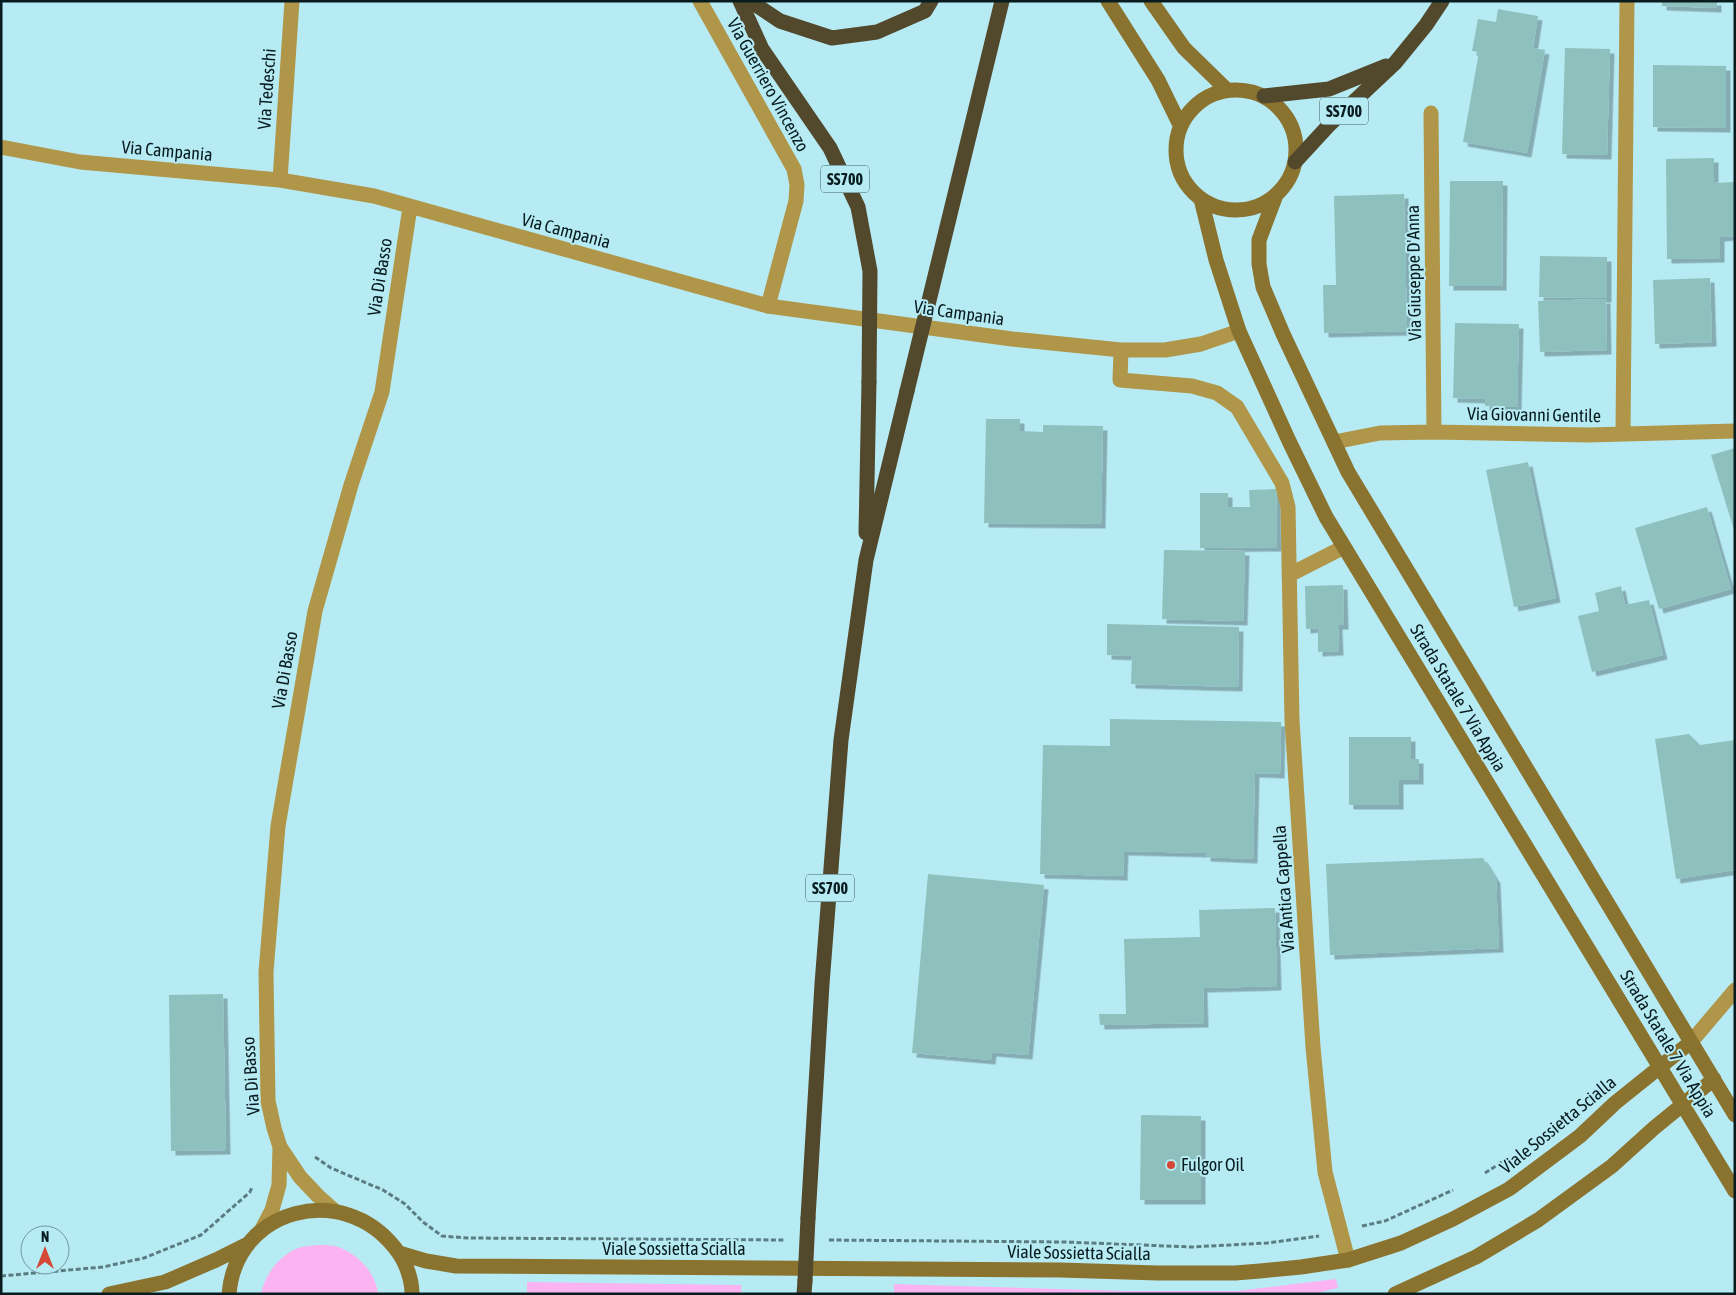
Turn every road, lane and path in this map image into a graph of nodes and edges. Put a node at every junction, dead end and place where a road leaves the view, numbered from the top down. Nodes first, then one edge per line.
1 (292, 1) edge
2 (700, 1) edge
3 (740, 1) edge
4 (750, 1) edge
5 (931, 1) edge
6 (1002, 1) edge
7 (1108, 1) edge
8 (1151, 1) edge
9 (1442, 1) edge
10 (1627, 1) edge
11 (1395, 63) junction
12 (1227, 90) junction
13 (1264, 96) junction
14 (1431, 113) dead end
15 (1180, 125) junction
16 (1, 147) edge
17 (1295, 162) junction
18 (280, 180) junction
19 (1276, 195) junction
20 (1201, 200) junction
21 (410, 208) junction
22 (768, 306) junction
23 (1239, 331) junction
24 (1121, 350) junction
25 (1735, 431) edge
26 (1434, 432) junction
27 (1623, 434) junction
28 (1334, 442) junction
29 (1344, 547) junction
30 (866, 560) junction
31 (1289, 575) junction
32 (1735, 990) edge
33 (1691, 1042) junction
34 (1660, 1067) junction
35 (1714, 1079) junction
36 (1682, 1105) junction
37 (1735, 1115) edge
38 (280, 1148) junction
39 (313, 1154) dead end
40 (1510, 1157) dead end
41 (1479, 1177) dead end
42 (253, 1185) dead end
43 (1454, 1190) dead end
44 (1735, 1191) edge
45 (335, 1211) junction
46 (262, 1231) junction
47 (1341, 1231) junction
48 (789, 1240) dead end
49 (828, 1240) dead end
50 (249, 1244) junction
51 (399, 1253) junction
52 (1348, 1260) junction
53 (1, 1276) edge
54 (805, 1287) edge
55 (109, 1294) edge
56 (229, 1294) edge
57 (412, 1294) edge
58 (1395, 1294) edge

1 - 18 street, Via Tedeschi
2 - 22 street, Via Guerriero Vincenzo
3 - 30 highway, SS700, bridge
4 - 5 highway
6 - 30 highway, SS700, bridge
7 - 15 main road
8 - 12 main road
9 - 11 highway, SS700
10 - 27 street
11 - 13 highway, SS700
11 - 17 highway, SS700
12 - 13 main road, Strada Statale 7 Via Appia
12 - 15 main road, Strada Statale 7 Via Appia
13 - 17 main road, Strada Statale 7 Via Appia
14 - 26 street, Via Giuseppe D'Anna
15 - 20 main road, Strada Statale 7 Via Appia
16 - 18 street, Via Campania
17 - 19 main road, Strada Statale 7 Via Appia
18 - 21 street, Via Campania
19 - 20 main road, Strada Statale 7 Via Appia
19 - 28 main road, Strada Statale 7 Via Appia
20 - 23 main road, Strada Statale 7 Via Appia
21 - 22 street, Via Campania
21 - 38 street, Via Di Basso
22 - 24 street, Via Campania
23 - 24 street, Via Campania
23 - 29 main road, Strada Statale 7 Via Appia
24 - 31 street
25 - 27 street, Via Giovanni Gentile
26 - 27 street, Via Giovanni Gentile
26 - 28 street, Via Giovanni Gentile
28 - 33 main road, Strada Statale 7 Via Appia
29 - 31 street
29 - 34 main road, Strada Statale 7 Via Appia
30 - 54 highway, SS700, bridge
31 - 47 street, Via Antica Cappella
32 - 33 street
33 - 34 main road, Viale Sossietta Scialla
33 - 35 main road, Strada Statale 7 Via Appia
34 - 36 main road, Strada Statale 7 Via Appia
34 - 52 main road, Viale Sossietta Scialla
35 - 36 main road
35 - 37 main road, Strada Statale 7 Via Appia
36 - 44 main road, Strada Statale 7 Via Appia
36 - 58 main road
38 - 45 street, Via Di Basso
38 - 46 street, Via Di Basso
39 - 48 path
40 - 41 path
42 - 53 path
43 - 47 path
45 - 46 main road
45 - 51 main road
46 - 50 main road
47 - 49 path
47 - 52 street, Via Antica Cappella
50 - 55 main road
50 - 56 main road
51 - 52 main road, Viale Sossietta Scialla
51 - 57 main road

